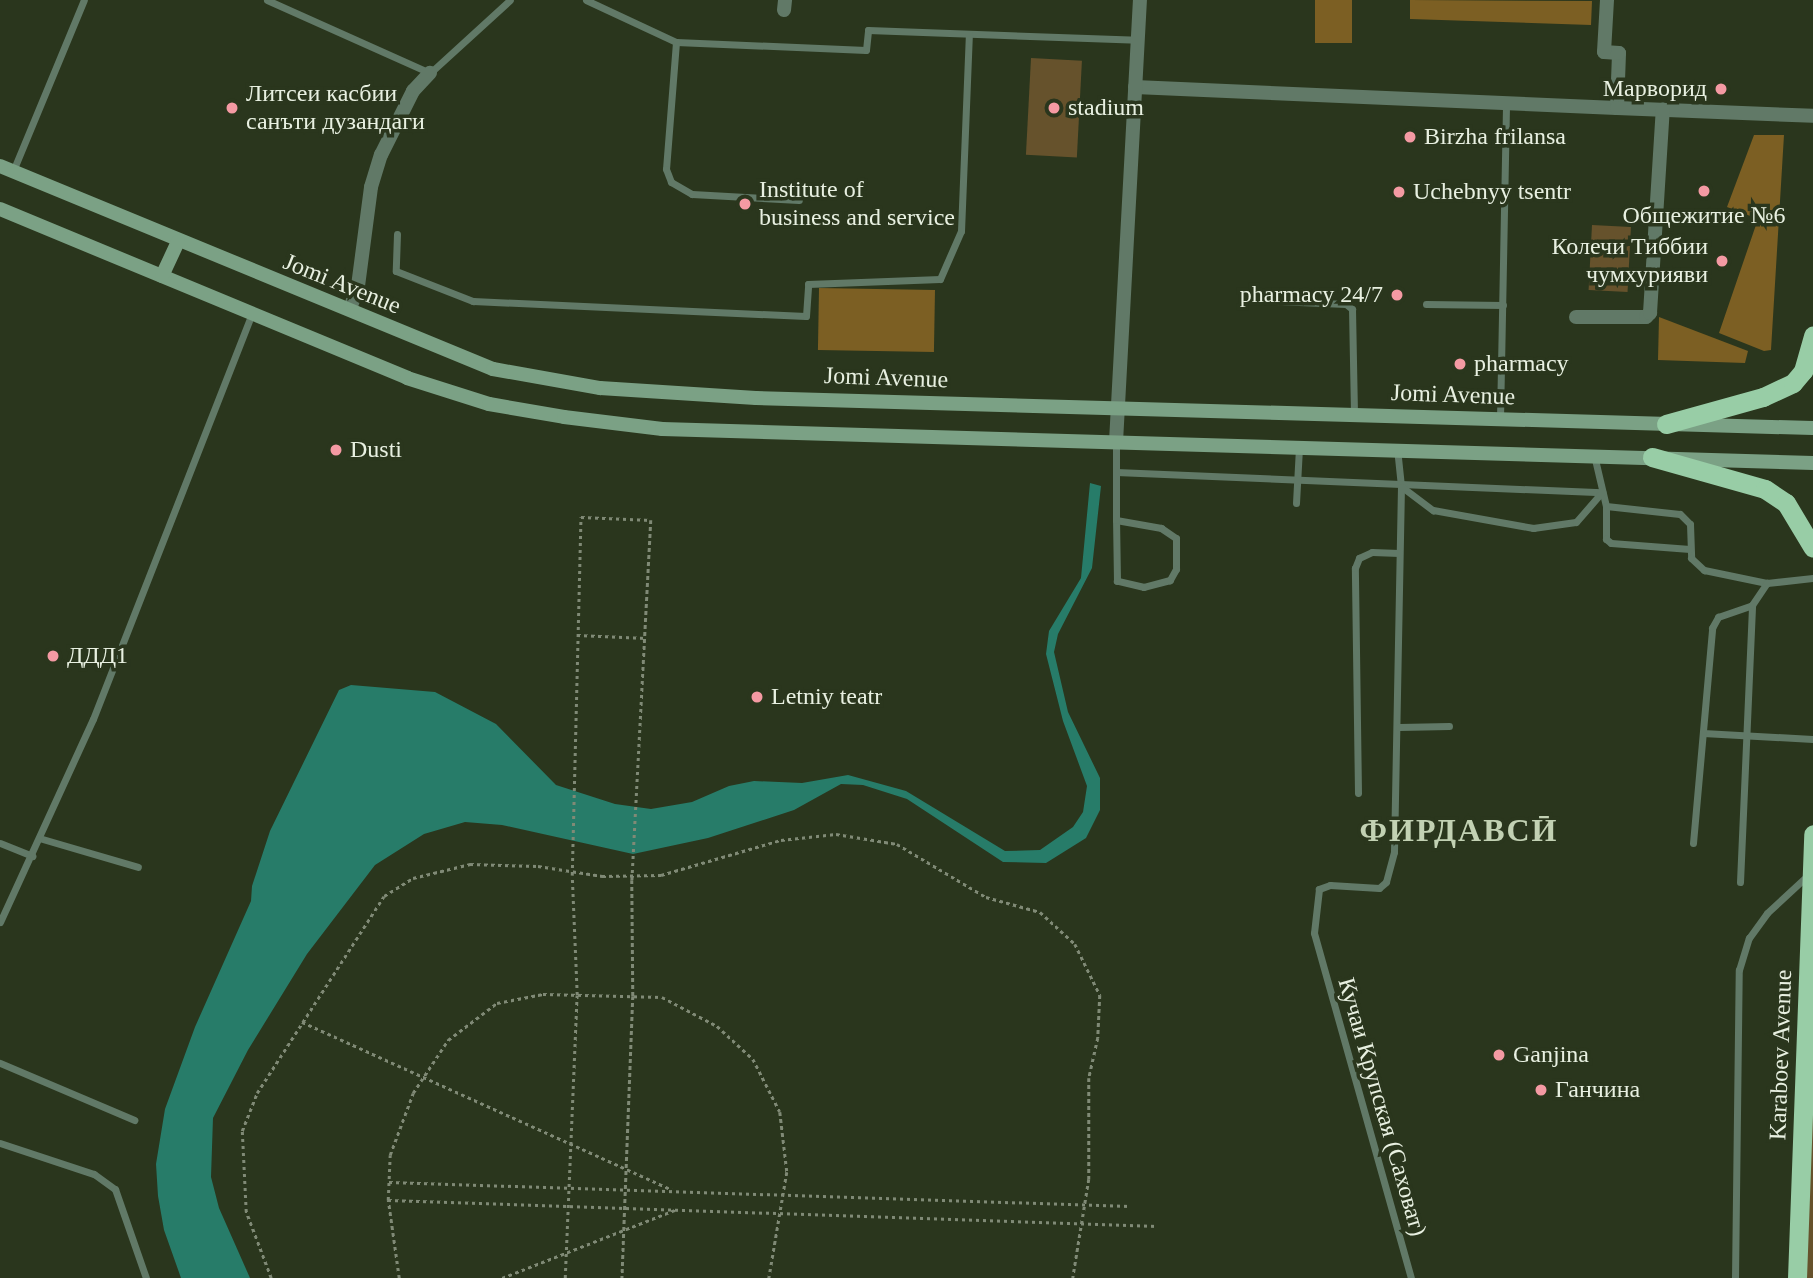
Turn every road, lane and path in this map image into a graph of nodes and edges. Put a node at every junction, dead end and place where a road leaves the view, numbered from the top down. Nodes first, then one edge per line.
1 (84, 0) edge
2 (267, 0) edge
3 (510, 0) edge
4 (586, 0) edge
5 (1140, 0) edge
6 (1607, 0) edge
7 (969, 34) junction
8 (1137, 40) junction
9 (676, 42) junction
10 (430, 73) junction
11 (1135, 87) junction
12 (1506, 104) junction
13 (1617, 107) junction
14 (1663, 109) junction
15 (1813, 116) edge
16 (6, 169) edge
17 (799, 200) dead end
18 (0, 209) edge
19 (397, 234) dead end
20 (178, 242) junction
21 (162, 276) junction
22 (1275, 301) dead end
23 (1426, 304) dead end
24 (1503, 305) junction
25 (351, 306) dead end
26 (252, 312) junction
27 (1576, 317) dead end
28 (1813, 335) edge
29 (1116, 408) junction
30 (1354, 415) junction
31 (1500, 419) junction
32 (1666, 424) junction
33 (1813, 428) edge
34 (1116, 442) junction
35 (1299, 446) junction
36 (1397, 447) junction
37 (1594, 454) junction
38 (1652, 457) junction
39 (1813, 463) edge
40 (1116, 472) junction
41 (1299, 479) junction
42 (1401, 486) junction
43 (1602, 492) junction
44 (1296, 503) dead end
45 (1606, 506) junction
46 (1116, 520) junction
47 (1690, 548) junction
48 (1813, 548) edge
49 (1399, 553) junction
50 (1813, 578) edge
51 (1767, 583) junction
52 (1752, 605) junction
53 (577, 635) junction
54 (646, 638) junction
55 (1449, 726) dead end
56 (1398, 727) junction
57 (1703, 733) junction
58 (1744, 735) junction
59 (1813, 740) edge
60 (1358, 793) dead end
61 (1813, 834) edge
62 (39, 838) junction
63 (0, 843) edge
64 (1693, 843) dead end
65 (32, 856) junction
66 (138, 867) dead end
67 (1812, 873) edge
68 (1740, 882) dead end
69 (0, 898) edge
70 (10, 902) junction
71 (0, 922) edge
72 (577, 995) junction
73 (633, 996) junction
74 (302, 1022) junction
75 (0, 1063) edge
76 (423, 1077) junction
77 (134, 1120) dead end
78 (0, 1143) edge
79 (571, 1144) junction
80 (626, 1169) junction
81 (389, 1182) junction
82 (569, 1188) junction
83 (626, 1190) junction
84 (676, 1192) junction
85 (783, 1195) junction
86 (388, 1200) junction
87 (1085, 1205) junction
88 (568, 1206) junction
89 (1130, 1206) dead end
90 (625, 1208) junction
91 (677, 1210) junction
92 (781, 1213) junction
93 (1082, 1223) junction
94 (1158, 1226) dead end
95 (624, 1230) junction
96 (566, 1253) junction
97 (146, 1278) edge
98 (271, 1278) edge
99 (399, 1278) edge
100 (502, 1278) edge
101 (565, 1278) edge
102 (622, 1278) edge
103 (769, 1278) edge
104 (1073, 1278) edge
105 (1411, 1278) edge
106 (1735, 1278) edge
107 (1797, 1278) edge

1 - 16 lane
2 - 10 lane
3 - 10 lane
4 - 9 lane
5 - 8 street
6 - 13 street
7 - 8 lane
7 - 9 lane
7 - 19 lane
8 - 11 street
9 - 17 lane
10 - 25 street
11 - 12 street
11 - 29 street
12 - 13 street
12 - 24 lane
13 - 14 street
14 - 15 street
14 - 27 street
16 - 20 main road, Jomi Avenue
18 - 21 main road
20 - 21 main road
20 - 29 main road, Jomi Avenue
21 - 26 main road
22 - 30 lane
23 - 24 lane
24 - 31 lane
26 - 34 main road
26 - 62 lane
28 - 32 highway
29 - 30 main road, Jomi Avenue
29 - 34 street
30 - 31 main road, Jomi Avenue
31 - 32 main road, Jomi Avenue
32 - 33 main road, Jomi Avenue
34 - 35 main road
34 - 40 lane
35 - 36 main road
35 - 41 lane
36 - 37 main road
36 - 42 lane
37 - 38 main road
37 - 43 lane
38 - 39 main road
38 - 48 highway
40 - 41 lane
40 - 46 lane
41 - 42 lane
41 - 44 lane
42 - 43 lane
42 - 43 lane
42 - 49 lane
43 - 45 lane
45 - 47 lane
45 - 47 lane
46 - 46 lane
47 - 51 lane
49 - 56 lane
49 - 60 lane
50 - 51 lane
51 - 52 lane
52 - 57 lane
52 - 58 lane
53 - 54 path
53 - 54 path
53 - 72 path
54 - 73 path
55 - 56 lane
56 - 105 lane, Кучаи Крупская (Саховат)
57 - 58 lane
57 - 64 lane
58 - 59 lane
58 - 68 lane
61 - 67 highway, Karaboev Avenue
62 - 65 lane
62 - 66 lane
63 - 65 lane
65 - 70 lane
67 - 106 lane
67 - 107 highway, Karaboev Avenue
69 - 70 lane
70 - 71 lane
72 - 73 path
72 - 76 path
72 - 79 path
73 - 80 path
73 - 85 path
74 - 76 path
74 - 87 path
74 - 98 path
75 - 77 lane
76 - 79 path
76 - 81 path
78 - 97 lane
79 - 80 path
79 - 82 path
80 - 83 path
80 - 84 path
81 - 82 path
81 - 86 path
82 - 83 path
82 - 88 path
83 - 84 path
83 - 90 path
84 - 85 path
85 - 87 path
85 - 92 path
86 - 88 path
86 - 99 path
87 - 89 path
87 - 93 path
88 - 90 path
88 - 96 path
90 - 91 path
90 - 95 path
91 - 92 path
91 - 95 path
92 - 93 path
92 - 103 path
93 - 94 path
93 - 104 path
95 - 96 path
95 - 102 path
96 - 100 path
96 - 101 path

